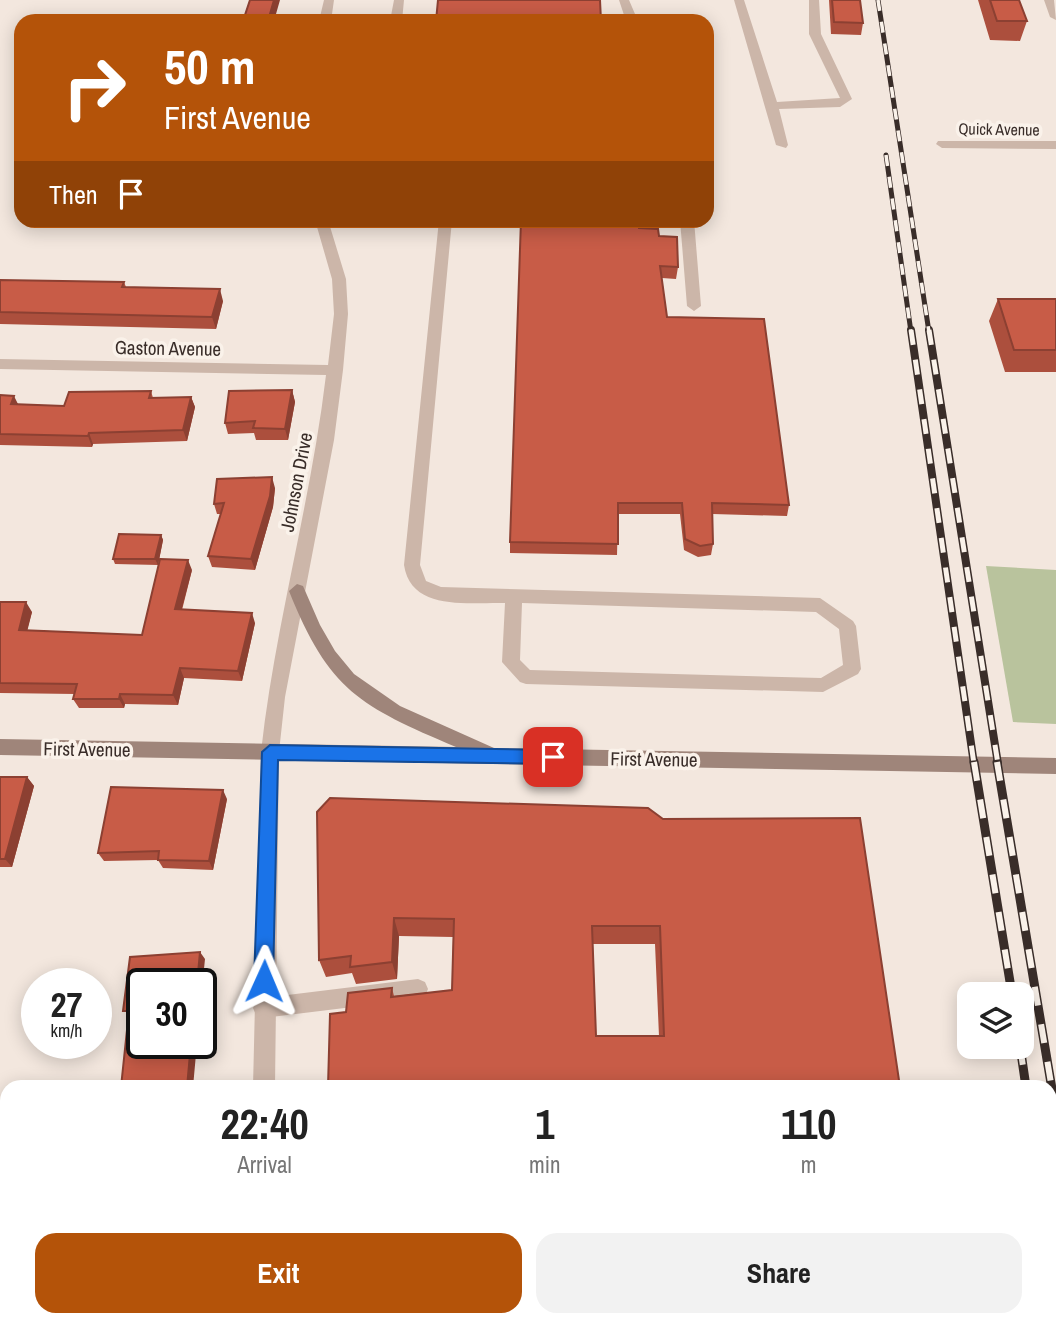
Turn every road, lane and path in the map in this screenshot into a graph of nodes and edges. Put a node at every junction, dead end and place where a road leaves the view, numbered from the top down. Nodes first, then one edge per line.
1 (740, 0) edge
2 (814, 0) edge
3 (1049, 0) edge
4 (1056, 17) edge
5 (772, 106) junction
6 (942, 144) dead end
7 (782, 145) dead end
8 (1056, 145) edge
9 (323, 228) edge
10 (448, 228) edge
11 (688, 228) edge
12 (694, 306) dead end
13 (0, 364) edge
14 (336, 370) junction
15 (296, 591) junction
16 (514, 596) junction
17 (0, 747) edge
18 (270, 752) junction
19 (497, 756) junction
20 (1056, 766) edge
21 (418, 989) dead end
22 (263, 1008) junction
23 (264, 1080) edge

1 - 5 street
2 - 5 street
3 - 4 street
5 - 7 street
6 - 8 street, Quick Avenue
9 - 14 street, Johnson Drive
10 - 16 street
11 - 12 street
13 - 14 street, Gaston Avenue
14 - 15 street, Johnson Drive
15 - 18 street, Johnson Drive
15 - 19 street
16 - 16 street
17 - 18 street, First Avenue
18 - 19 street, First Avenue
18 - 22 street, Johnson Drive
19 - 20 street, First Avenue
21 - 22 street
22 - 23 street, Johnson Drive

